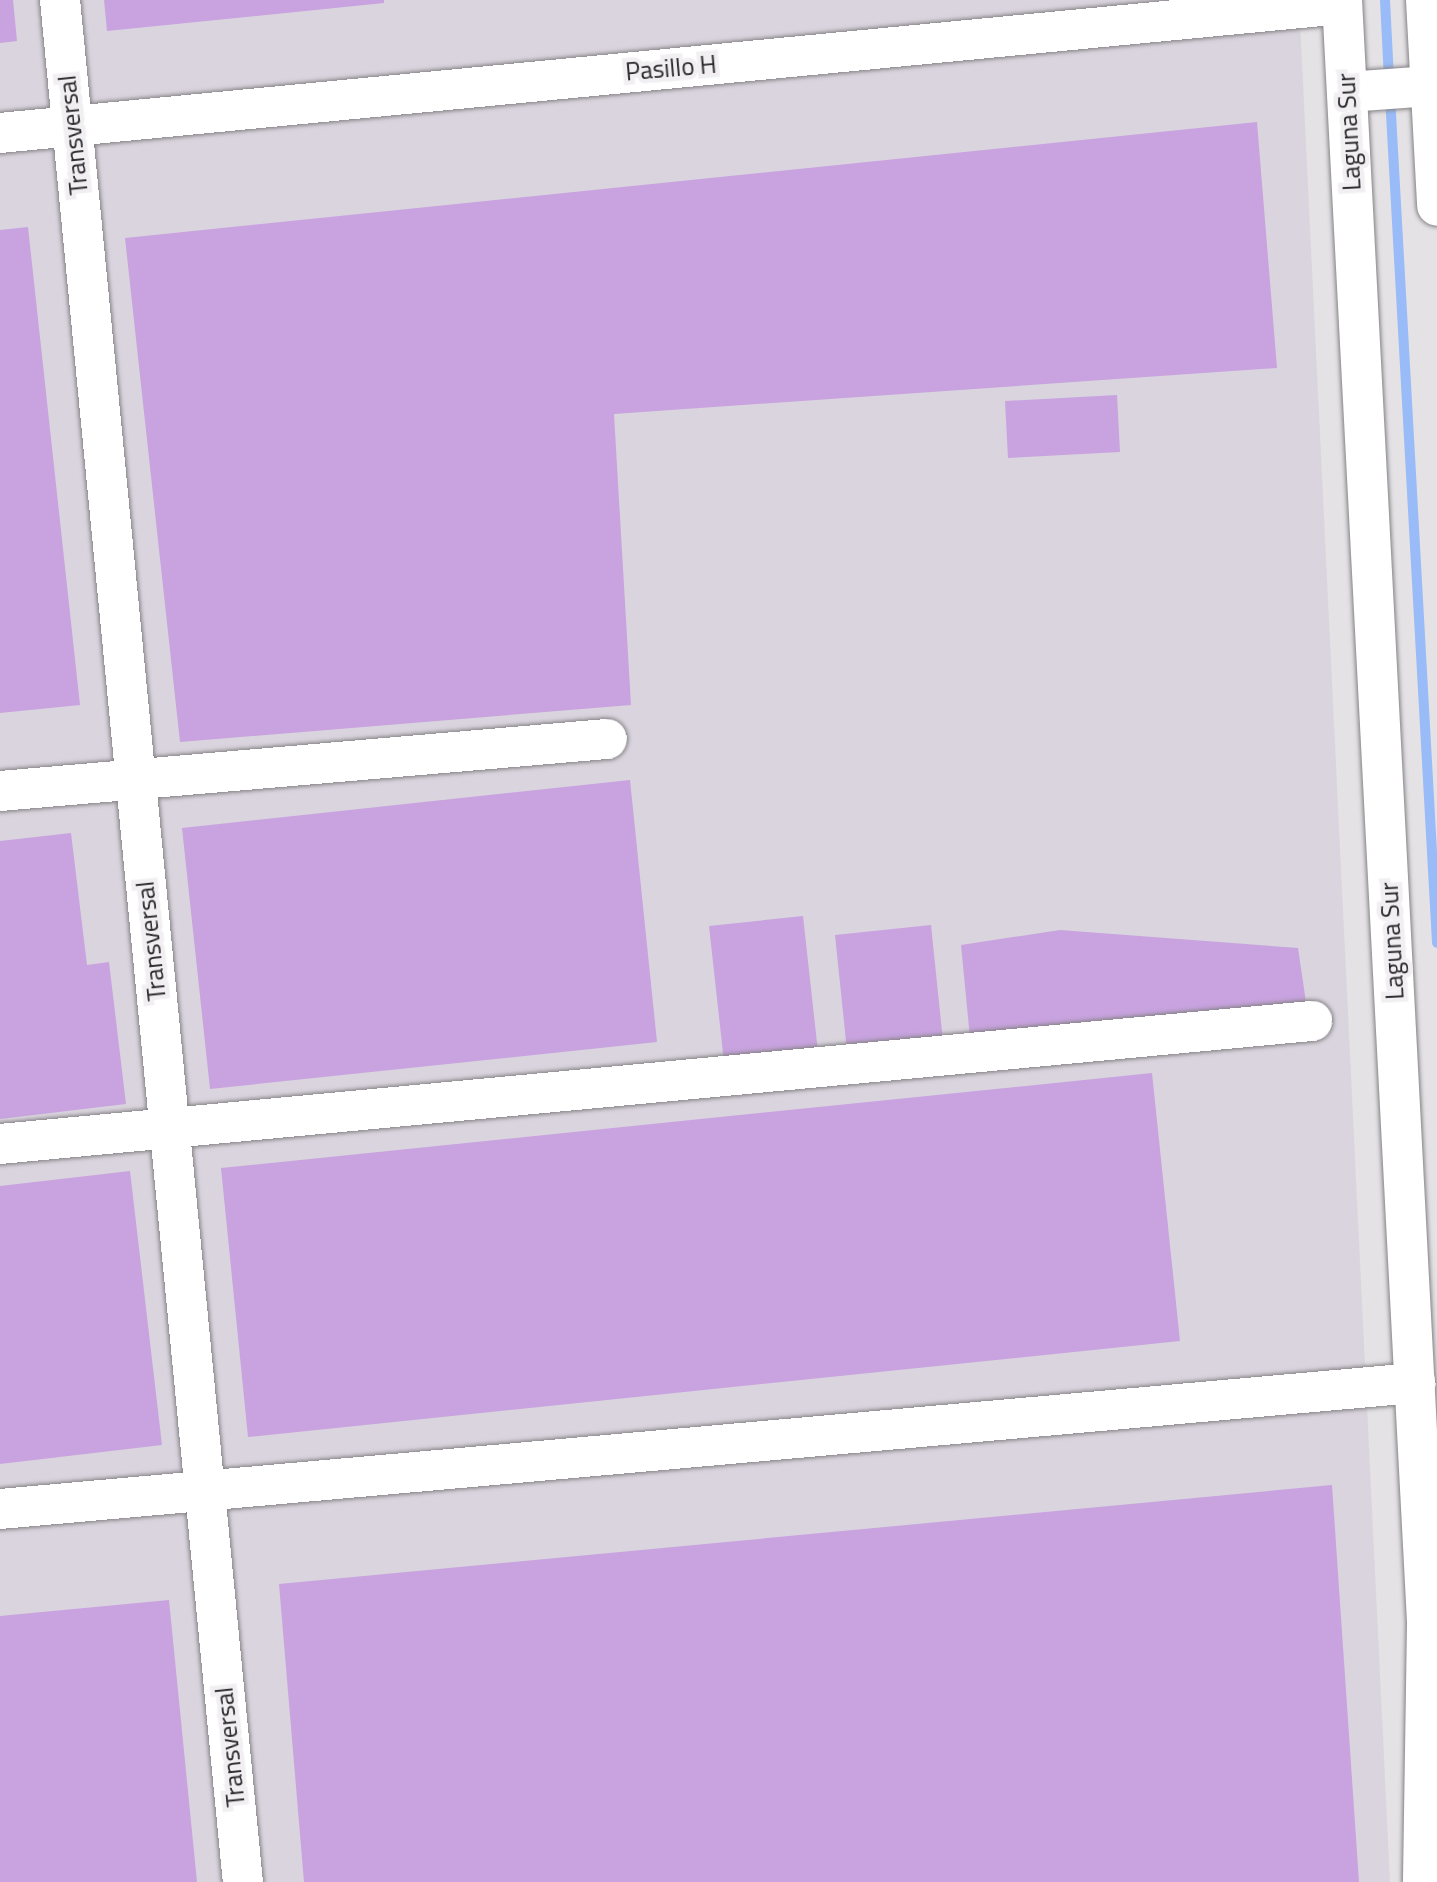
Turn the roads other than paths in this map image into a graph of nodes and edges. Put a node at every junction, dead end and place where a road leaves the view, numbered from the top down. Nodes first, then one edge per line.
1 (60, 0) edge
2 (1426, 0) edge
3 (1342, 2) edge
4 (1419, 86) junction
5 (1356, 91) junction
6 (72, 126) junction
7 (0, 133) edge
8 (1437, 206) edge
9 (607, 739) dead end
10 (136, 780) junction
11 (0, 791) edge
12 (1312, 1021) dead end
13 (170, 1126) junction
14 (0, 1144) edge
15 (1415, 1383) junction
16 (205, 1490) junction
17 (0, 1510) edge
18 (243, 1882) edge
19 (1423, 1882) edge

1 - 6 street, Transversal
2 - 4 street
3 - 5 street, Laguna Sur
3 - 6 street, Pasillo H
4 - 5 street
4 - 8 street
5 - 15 street, Laguna Sur
6 - 7 street, Pasillo H
6 - 10 street, Transversal
9 - 10 street
10 - 11 street
10 - 13 street, Transversal
12 - 13 street
13 - 14 street
13 - 16 street, Transversal
15 - 16 street
15 - 19 street, Laguna Sur
16 - 17 street
16 - 18 street, Transversal

